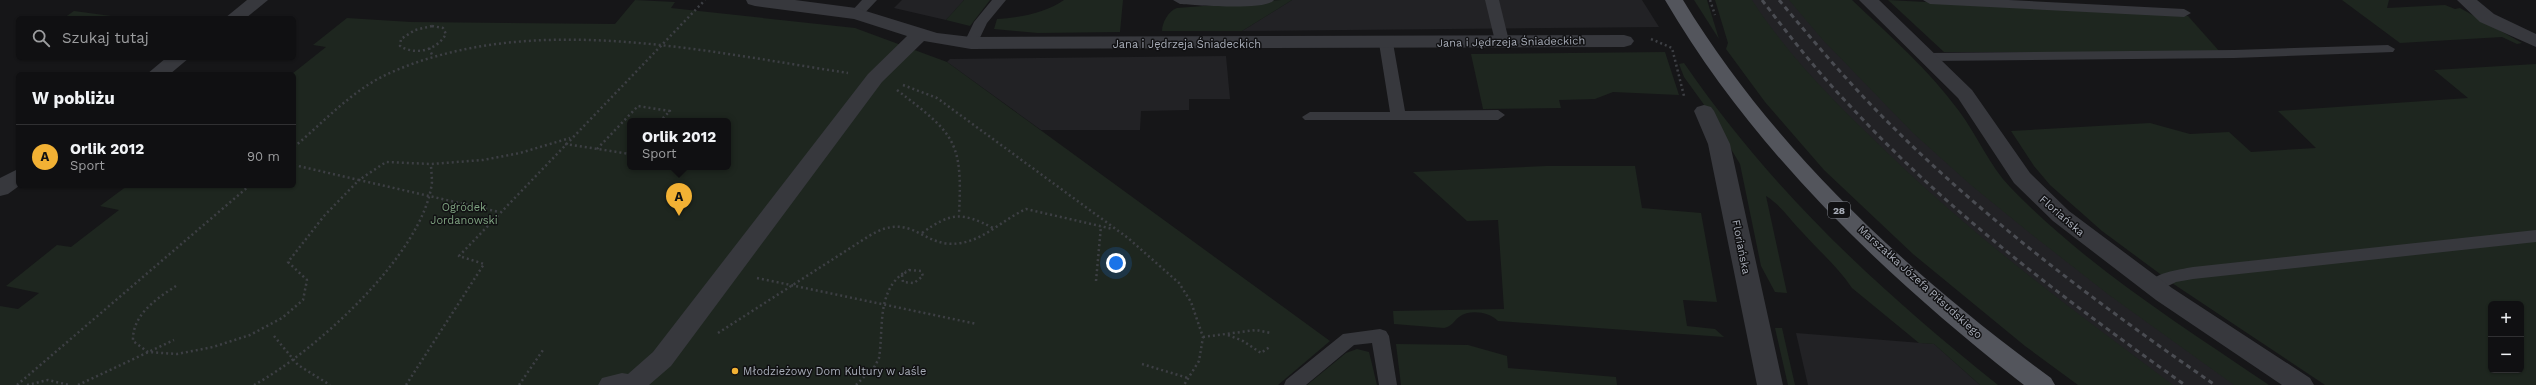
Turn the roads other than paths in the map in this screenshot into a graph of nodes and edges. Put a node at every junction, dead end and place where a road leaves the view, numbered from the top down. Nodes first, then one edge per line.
1 (259, 0) edge
2 (755, 0) edge
3 (870, 0) edge
4 (999, 0) edge
5 (1180, 0) edge
6 (1267, 0) edge
7 (1492, 0) edge
8 (1674, 0) edge
9 (1868, 0) edge
10 (1930, 0) edge
11 (2466, 0) edge
12 (2184, 13) dead end
13 (856, 14) junction
14 (237, 16) edge
15 (920, 34) junction
16 (1624, 41) dead end
17 (2536, 41) edge
18 (1502, 42) junction
19 (971, 43) junction
20 (1386, 43) junction
21 (2388, 49) dead end
22 (1929, 57) junction
23 (176, 60) edge
24 (160, 72) edge
25 (1704, 111) dead end
26 (1498, 115) dead end
27 (1398, 116) junction
28 (1310, 117) dead end
29 (16, 177) edge
30 (0, 189) edge
31 (2536, 236) edge
32 (2154, 287) junction
33 (611, 385) edge
34 (633, 385) edge
35 (1293, 385) edge
36 (1388, 385) edge
37 (1770, 385) edge
38 (2042, 385) edge
39 (2300, 385) edge

1 - 14 street
2 - 13 street, Jana i Jędrzeja Śniadeckich
3 - 13 lane
4 - 19 lane
5 - 6 lane
7 - 18 lane
8 - 38 main road, Marszałka Józefa Piłsudskiego / 28
9 - 22 street, Floriańska
10 - 12 lane
11 - 17 street
13 - 15 street, Jana i Jędrzeja Śniadeckich
15 - 19 street, Jana i Jędrzeja Śniadeckich
15 - 34 street
16 - 18 street, Jana i Jędrzeja Śniadeckich
18 - 20 street, Jana i Jędrzeja Śniadeckich
19 - 20 street, Jana i Jędrzeja Śniadeckich
20 - 27 lane
21 - 22 lane
22 - 32 street, Floriańska
23 - 24 street
25 - 37 street, Floriańska
26 - 27 lane
27 - 28 lane
29 - 30 street
31 - 32 lane
32 - 39 street, Floriańska
33 - 34 street
35 - 36 lane

